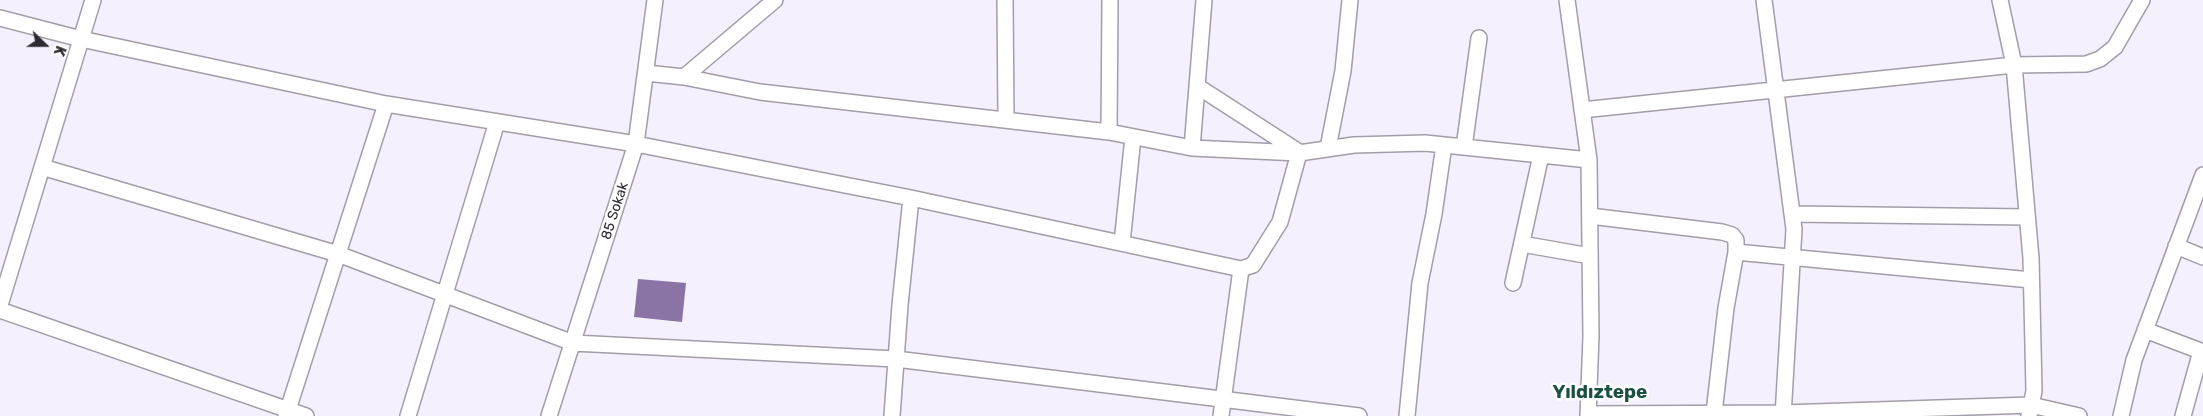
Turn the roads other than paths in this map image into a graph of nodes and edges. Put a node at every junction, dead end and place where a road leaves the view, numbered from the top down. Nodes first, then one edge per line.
1 (93, 0) edge
2 (655, 0) edge
3 (775, 0) edge
4 (1005, 0) edge
5 (1110, 0) edge
6 (1204, 0) edge
7 (1350, 0) edge
8 (1567, 0) edge
9 (1764, 0) edge
10 (2000, 0) edge
11 (2142, 0) edge
12 (0, 18) edge
13 (1479, 38) dead end
14 (81, 39) junction
15 (2014, 65) junction
16 (646, 73) junction
17 (684, 77) junction
18 (1197, 86) junction
19 (1776, 91) junction
20 (386, 104) junction
21 (1582, 110) junction
22 (1006, 120) junction
23 (497, 122) junction
24 (1109, 132) junction
25 (1133, 137) junction
26 (636, 144) junction
27 (1444, 145) junction
28 (1464, 147) junction
29 (1192, 148) junction
30 (1328, 148) junction
31 (1299, 153) junction
32 (1541, 155) junction
33 (1589, 160) junction
34 (42, 167) junction
35 (2203, 175) edge
36 (911, 198) junction
37 (1792, 214) junction
38 (1590, 216) junction
39 (2027, 217) junction
40 (1122, 244) junction
41 (1522, 244) junction
42 (2176, 246) junction
43 (1736, 252) junction
44 (338, 254) junction
45 (1590, 256) junction
46 (1792, 256) junction
47 (2203, 257) edge
48 (1241, 269) junction
49 (2031, 280) junction
50 (1513, 283) dead end
51 (445, 295) junction
52 (0, 304) edge
53 (0, 310) edge
54 (2145, 330) junction
55 (573, 343) junction
56 (2202, 352) edge
57 (896, 359) junction
58 (1223, 400) junction
59 (2030, 410) edge
60 (1921, 412) edge
61 (287, 413) edge
62 (1714, 413) junction
63 (1783, 414) edge
64 (1588, 415) edge
65 (306, 416) edge
66 (408, 416) edge
67 (548, 416) edge
68 (892, 416) edge
69 (1221, 416) edge
70 (1359, 416) edge
71 (1407, 416) edge
72 (2079, 416) edge
73 (2121, 416) edge
74 (2182, 416) edge

1 - 14 street
2 - 16 street, 85 Sokak
3 - 17 street
4 - 22 street
5 - 24 street
6 - 18 street
7 - 30 street
8 - 21 street
9 - 19 street
10 - 15 street
11 - 15 street
12 - 14 street
13 - 28 street
14 - 20 street
14 - 34 street
15 - 19 street
15 - 39 street
16 - 17 street
16 - 26 street, 85 Sokak
17 - 22 street
18 - 29 street
18 - 31 street
19 - 21 street
19 - 37 street
20 - 23 street
20 - 44 street
21 - 33 street
22 - 24 street
23 - 26 street
23 - 51 street
24 - 25 street
25 - 29 street
25 - 40 street
26 - 36 street
26 - 55 street, 85 Sokak
27 - 28 street
27 - 30 street
27 - 71 street
28 - 32 street
29 - 31 street
30 - 31 street
31 - 48 street
32 - 33 street
32 - 41 street
33 - 38 street
34 - 44 street
34 - 52 street
35 - 42 street
36 - 40 street
36 - 57 street
37 - 39 street
37 - 46 street
38 - 43 street
38 - 45 street
39 - 49 street
40 - 48 street
41 - 45 street
41 - 50 street
42 - 47 street
42 - 54 street
43 - 46 street
43 - 62 street
44 - 51 street
44 - 61 street
45 - 64 street
46 - 49 street
46 - 63 street
48 - 58 street
49 - 59 street
51 - 55 street
51 - 66 street
53 - 61 street
54 - 56 street
54 - 73 street
55 - 57 street
55 - 67 street, 85 Sokak
56 - 74 street
57 - 58 street
57 - 68 street
58 - 69 street
58 - 70 street
59 - 60 street
59 - 72 street
60 - 63 street
61 - 65 street
62 - 63 street
62 - 64 street

